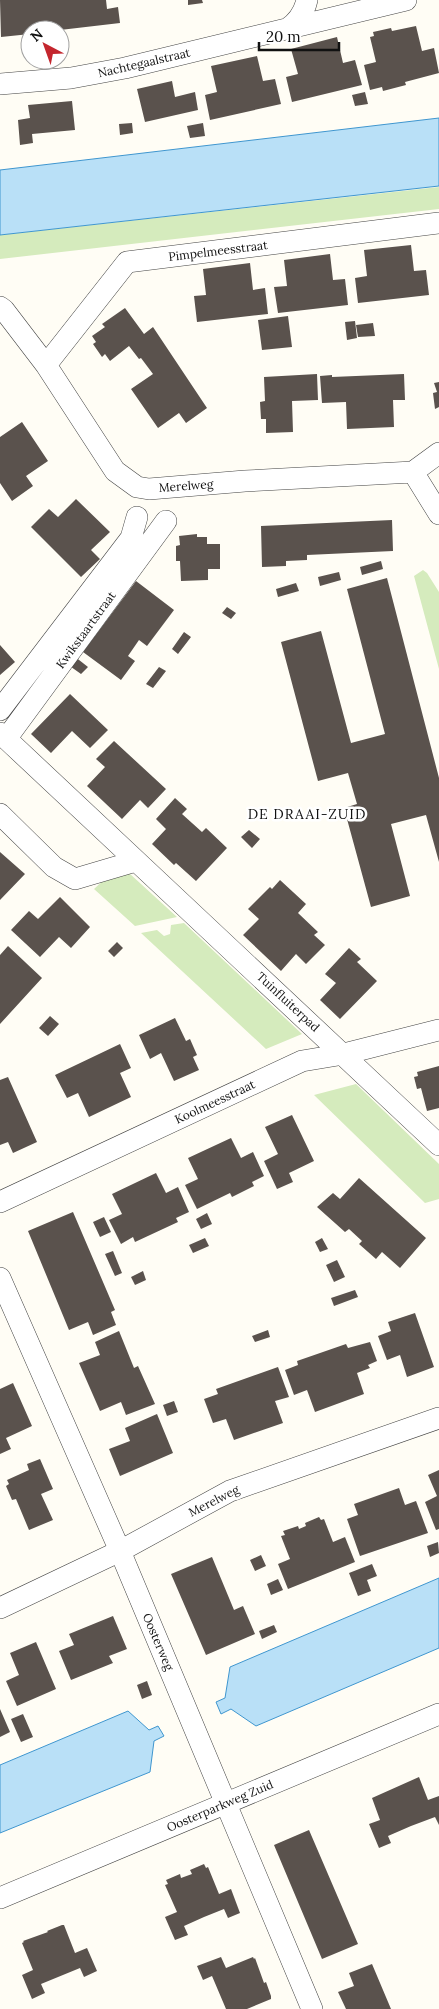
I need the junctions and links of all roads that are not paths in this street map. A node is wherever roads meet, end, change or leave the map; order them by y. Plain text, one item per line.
1 (307, 0) edge
2 (406, 0) edge
3 (287, 29) junction
4 (0, 84) edge
5 (439, 223) edge
6 (0, 307) edge
7 (46, 365) junction
8 (439, 453) edge
9 (413, 472) junction
10 (439, 514) edge
11 (138, 517) dead end
12 (166, 521) dead end
13 (106, 587) junction
14 (80, 622) junction
15 (0, 710) edge
16 (3, 736) edge
17 (0, 814) edge
18 (136, 861) junction
19 (439, 1030) edge
20 (344, 1054) junction
21 (439, 1145) edge
22 (0, 1202) edge
23 (0, 1278) edge
24 (8, 1319) edge
25 (439, 1418) edge
26 (120, 1551) junction
27 (0, 1608) edge
28 (439, 1714) edge
29 (226, 1804) junction
30 (0, 1898) edge
31 (312, 2009) edge

1 - 3 street
2 - 3 street, Nachtegaalstraat
3 - 4 street, Nachtegaalstraat
5 - 7 street, Pimpelmeesstraat
6 - 7 street, Merelweg
7 - 9 street, Merelweg
8 - 9 street
9 - 10 street
11 - 13 street, Kwikstaartstraat
12 - 13 street, Kwikstaartstraat
13 - 14 street, Kwikstaartstraat
14 - 15 street, Kwikstaartstraat
14 - 16 street, Kwikstaartstraat
16 - 18 street, Tuinfluiterpad
17 - 18 street
18 - 20 street, Tuinfluiterpad
19 - 20 street, Koolmeesstraat
20 - 21 street, Tuinfluiterpad
20 - 22 street, Koolmeesstraat
23 - 24 street, Oosterweg
24 - 26 street, Oosterweg
25 - 26 street, Merelweg
26 - 27 street, Merelweg
26 - 29 street, Oosterweg
28 - 29 street, Oosterparkweg Zuid
29 - 30 street, Oosterparkweg Zuid
29 - 31 street, Oosterweg

